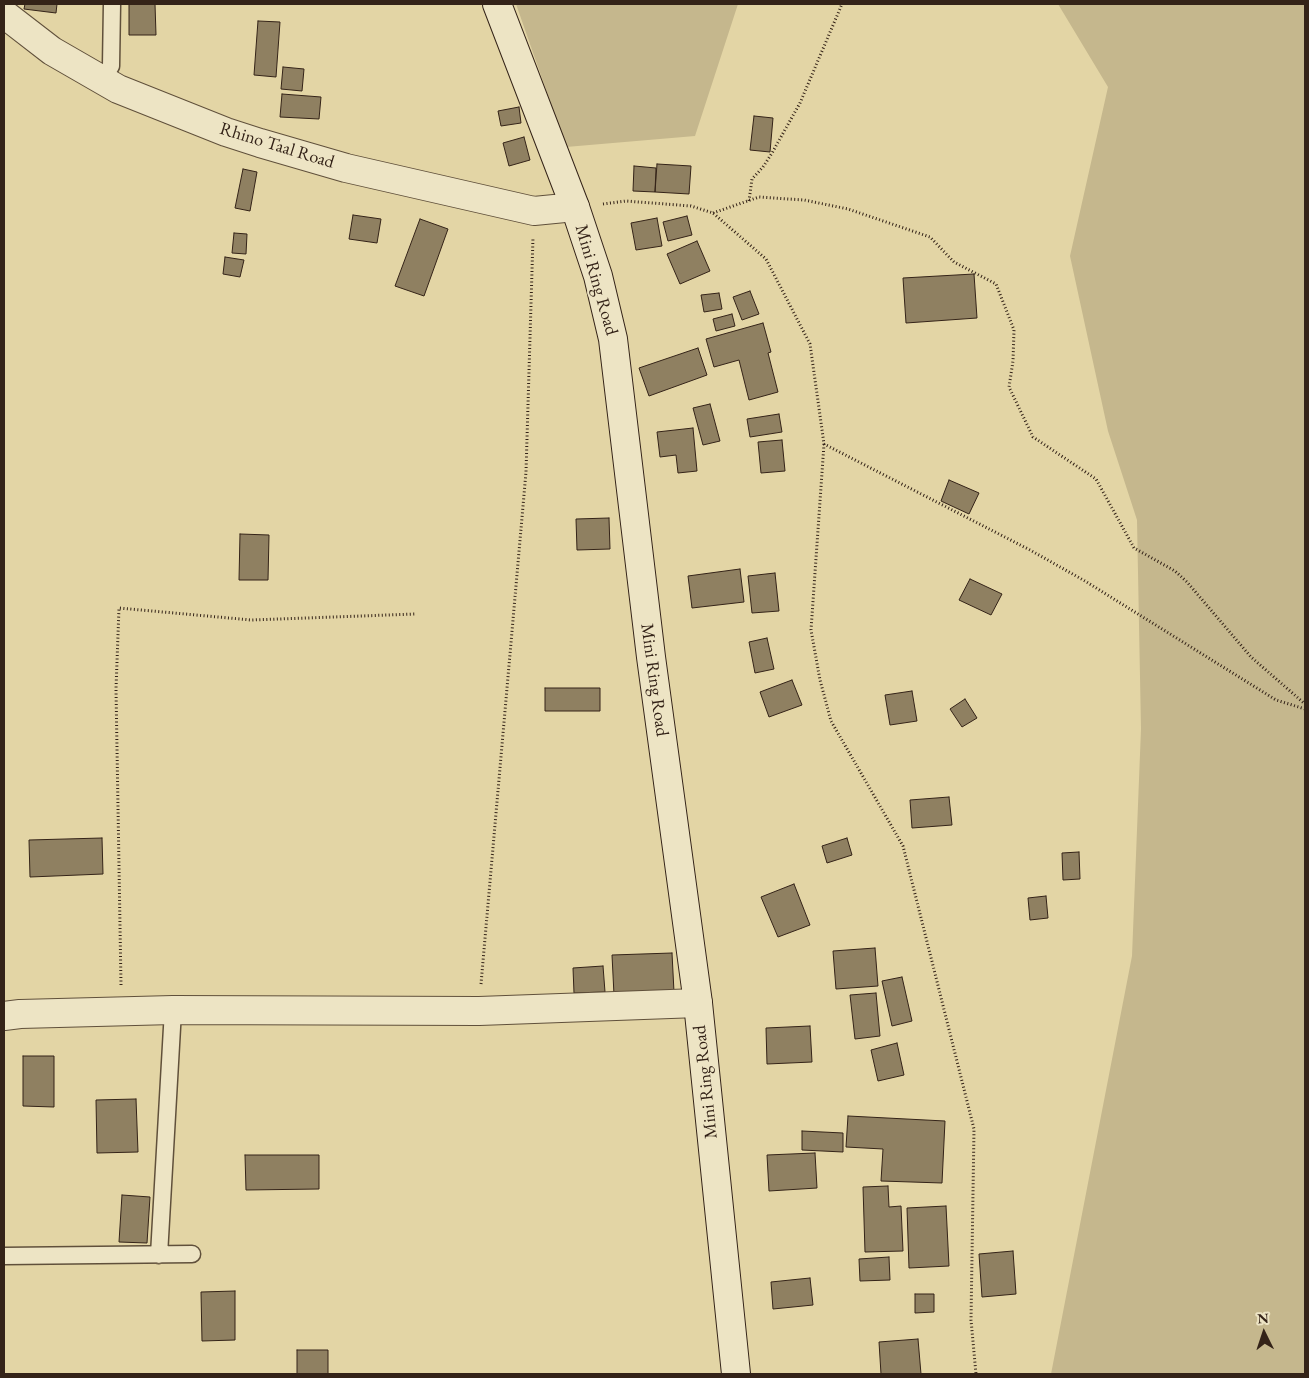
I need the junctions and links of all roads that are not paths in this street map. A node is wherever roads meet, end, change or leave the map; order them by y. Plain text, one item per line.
1 (112, 4) edge
2 (497, 4) edge
3 (4, 14) edge
4 (15, 32) edge
5 (102, 80) junction
6 (575, 207) junction
7 (698, 1003) junction
8 (173, 1010) junction
9 (4, 1016) edge
10 (192, 1254) dead end
11 (158, 1255) junction
12 (4, 1256) edge
13 (736, 1374) edge

1 - 5 lane
2 - 6 main road, Mini Ring Road
3 - 4 main road, Rhino Taal Road
4 - 5 main road, Rhino Taal Road
5 - 6 main road, Rhino Taal Road
6 - 7 main road, Mini Ring Road
7 - 8 main road
7 - 13 main road, Mini Ring Road
8 - 9 main road
8 - 11 lane
10 - 11 lane
11 - 12 lane

